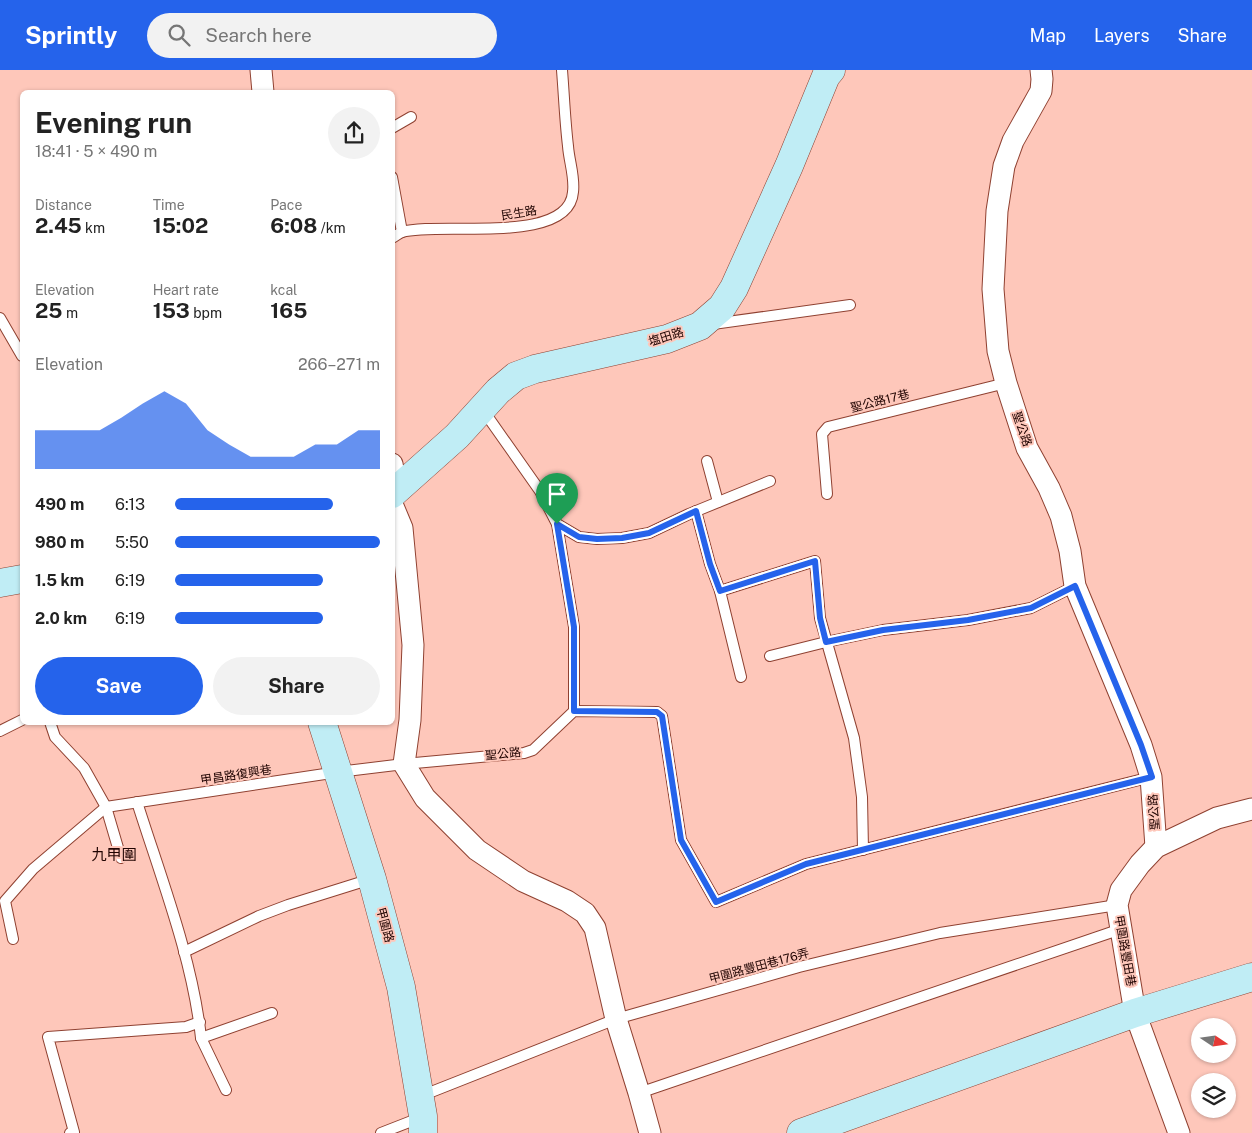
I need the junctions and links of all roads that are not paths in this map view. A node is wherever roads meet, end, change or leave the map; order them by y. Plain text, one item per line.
1 (261, 70) edge
2 (562, 70) edge
3 (831, 70) edge
4 (1040, 70) edge
5 (263, 90) edge
6 (411, 117) dead end
7 (395, 126) edge
8 (395, 212) edge
9 (397, 235) edge
10 (850, 305) dead end
11 (0, 318) edge
12 (700, 326) junction
13 (20, 353) edge
14 (1006, 383) junction
15 (482, 410) junction
16 (707, 461) dead end
17 (770, 481) dead end
18 (395, 487) edge
19 (395, 493) edge
20 (827, 494) dead end
21 (718, 502) junction
22 (696, 511) junction
23 (557, 524) junction
24 (20, 579) edge
25 (0, 583) edge
26 (1075, 586) junction
27 (720, 591) junction
28 (826, 642) junction
29 (770, 656) dead end
30 (741, 677) dead end
31 (574, 711) junction
32 (20, 721) edge
33 (51, 725) edge
34 (323, 725) edge
35 (0, 731) edge
36 (404, 764) junction
37 (338, 772) junction
38 (1152, 777) junction
39 (137, 802) junction
40 (106, 807) junction
41 (1252, 809) edge
42 (1156, 847) junction
43 (863, 850) junction
44 (121, 858) dead end
45 (372, 879) junction
46 (1117, 905) junction
47 (1121, 929) junction
48 (13, 939) dead end
49 (184, 952) junction
50 (1252, 978) edge
51 (272, 1013) dead end
52 (1135, 1013) junction
53 (616, 1019) junction
54 (200, 1022) junction
55 (201, 1038) junction
56 (226, 1090) dead end
57 (639, 1092) junction
58 (422, 1115) edge
59 (70, 1133) edge
60 (381, 1133) edge
61 (650, 1133) edge
62 (801, 1133) edge
63 (1179, 1133) edge

1 - 5 street
2 - 9 lane, 民生路
3 - 12 street, 塩田路
4 - 14 street, 聖公路
6 - 7 lane
8 - 9 lane
10 - 12 lane
11 - 13 lane
12 - 15 street, 塩田路
14 - 20 lane, 聖公路17巷
14 - 26 street, 聖公路
15 - 18 street, 塩田路
15 - 23 lane
16 - 21 lane
17 - 21 lane
19 - 36 street
21 - 22 lane
22 - 23 lane
22 - 27 lane
23 - 31 lane
24 - 25 street
26 - 28 lane
26 - 38 street, 聖公路
27 - 28 lane
27 - 30 lane
28 - 29 lane
28 - 43 lane
31 - 36 lane, 聖公路
31 - 43 lane, 聖公路
32 - 35 lane
33 - 40 lane
34 - 37 street, 甲圍路
36 - 37 lane, 聖公路
36 - 53 street
37 - 39 lane, 甲昌路復興巷
37 - 45 street, 甲圍路
38 - 42 street, 聖公路
38 - 43 lane, 聖公路
39 - 40 lane, 甲昌路復興巷
39 - 49 lane
40 - 44 lane
40 - 48 lane
41 - 42 street, 甲圍路豐田巷
42 - 46 street, 甲圍路豐田巷
45 - 49 lane
45 - 58 street, 甲圍路
46 - 47 street, 甲圍路豐田巷
46 - 53 lane, 甲圍路豐田巷176弄
47 - 52 street, 甲圍路豐田巷
47 - 57 lane
49 - 54 lane
50 - 52 street
51 - 55 lane
52 - 62 street
52 - 63 street, 甲圍路豐田巷
53 - 57 street
53 - 58 lane, 甲圍路豐田巷176弄
54 - 55 lane
54 - 59 lane
55 - 56 lane
57 - 61 street
58 - 60 lane, 甲圍路豐田巷176弄

